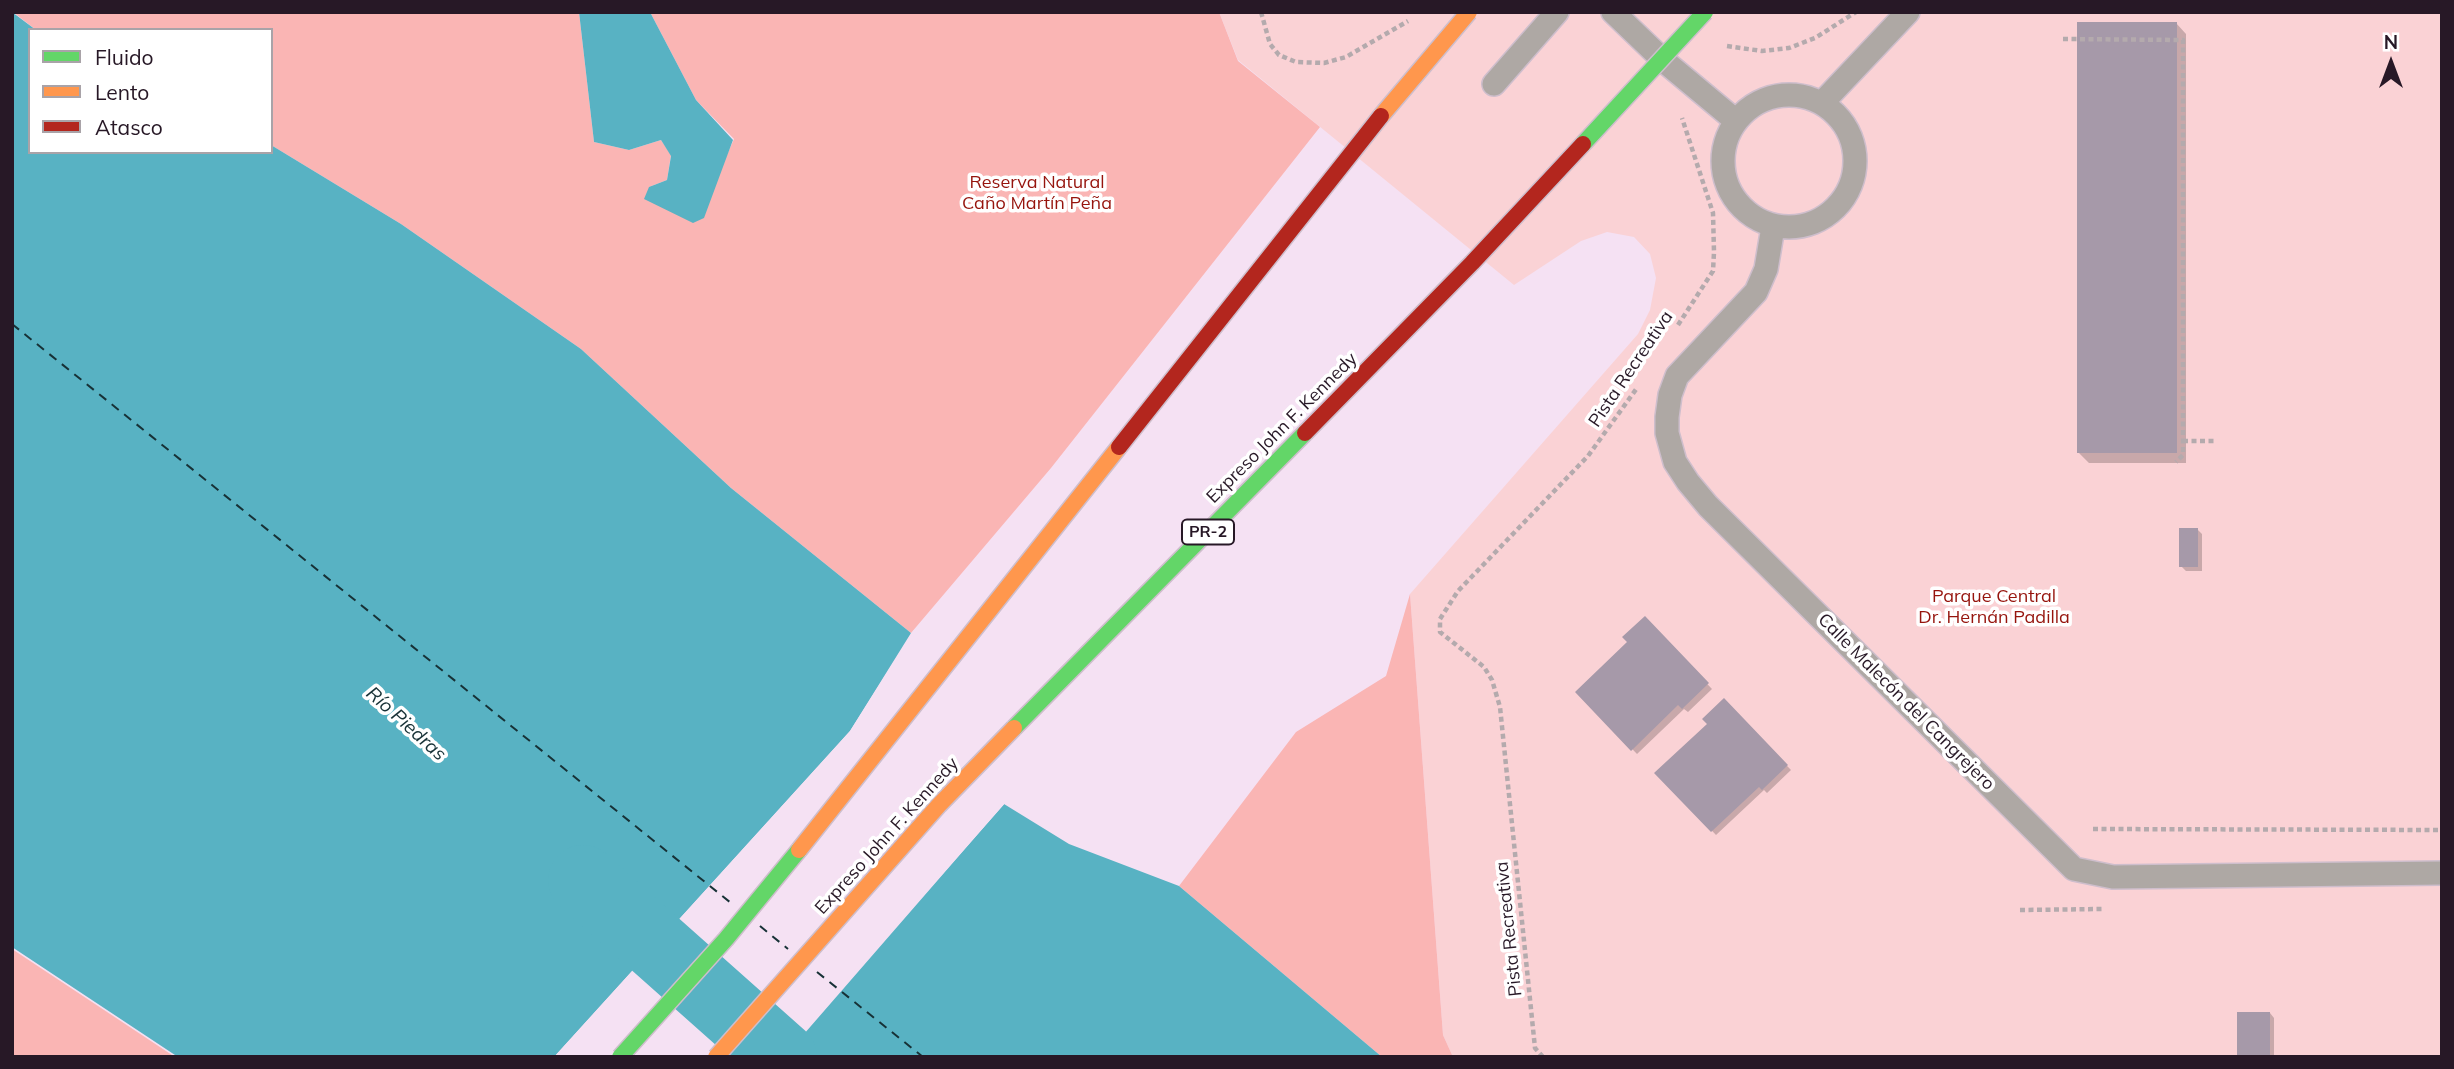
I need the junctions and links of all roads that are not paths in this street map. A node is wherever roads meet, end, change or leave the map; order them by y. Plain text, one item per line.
1 (1469, 12) edge
2 (1557, 12) edge
3 (1613, 12) edge
4 (1706, 12) edge
5 (1908, 12) edge
6 (1494, 84) dead end
7 (1822, 103) junction
8 (1736, 121) junction
9 (1773, 227) junction
10 (2442, 873) edge
11 (620, 1057) edge
12 (716, 1057) edge

1 - 11 highway, bridge
2 - 6 lane
3 - 8 lane
4 - 12 highway, Expreso John F. Kennedy / PR-2, bridge
5 - 7 lane
7 - 8 lane
7 - 9 lane
8 - 9 lane
9 - 10 lane, Calle Malecón del Cangrejero

